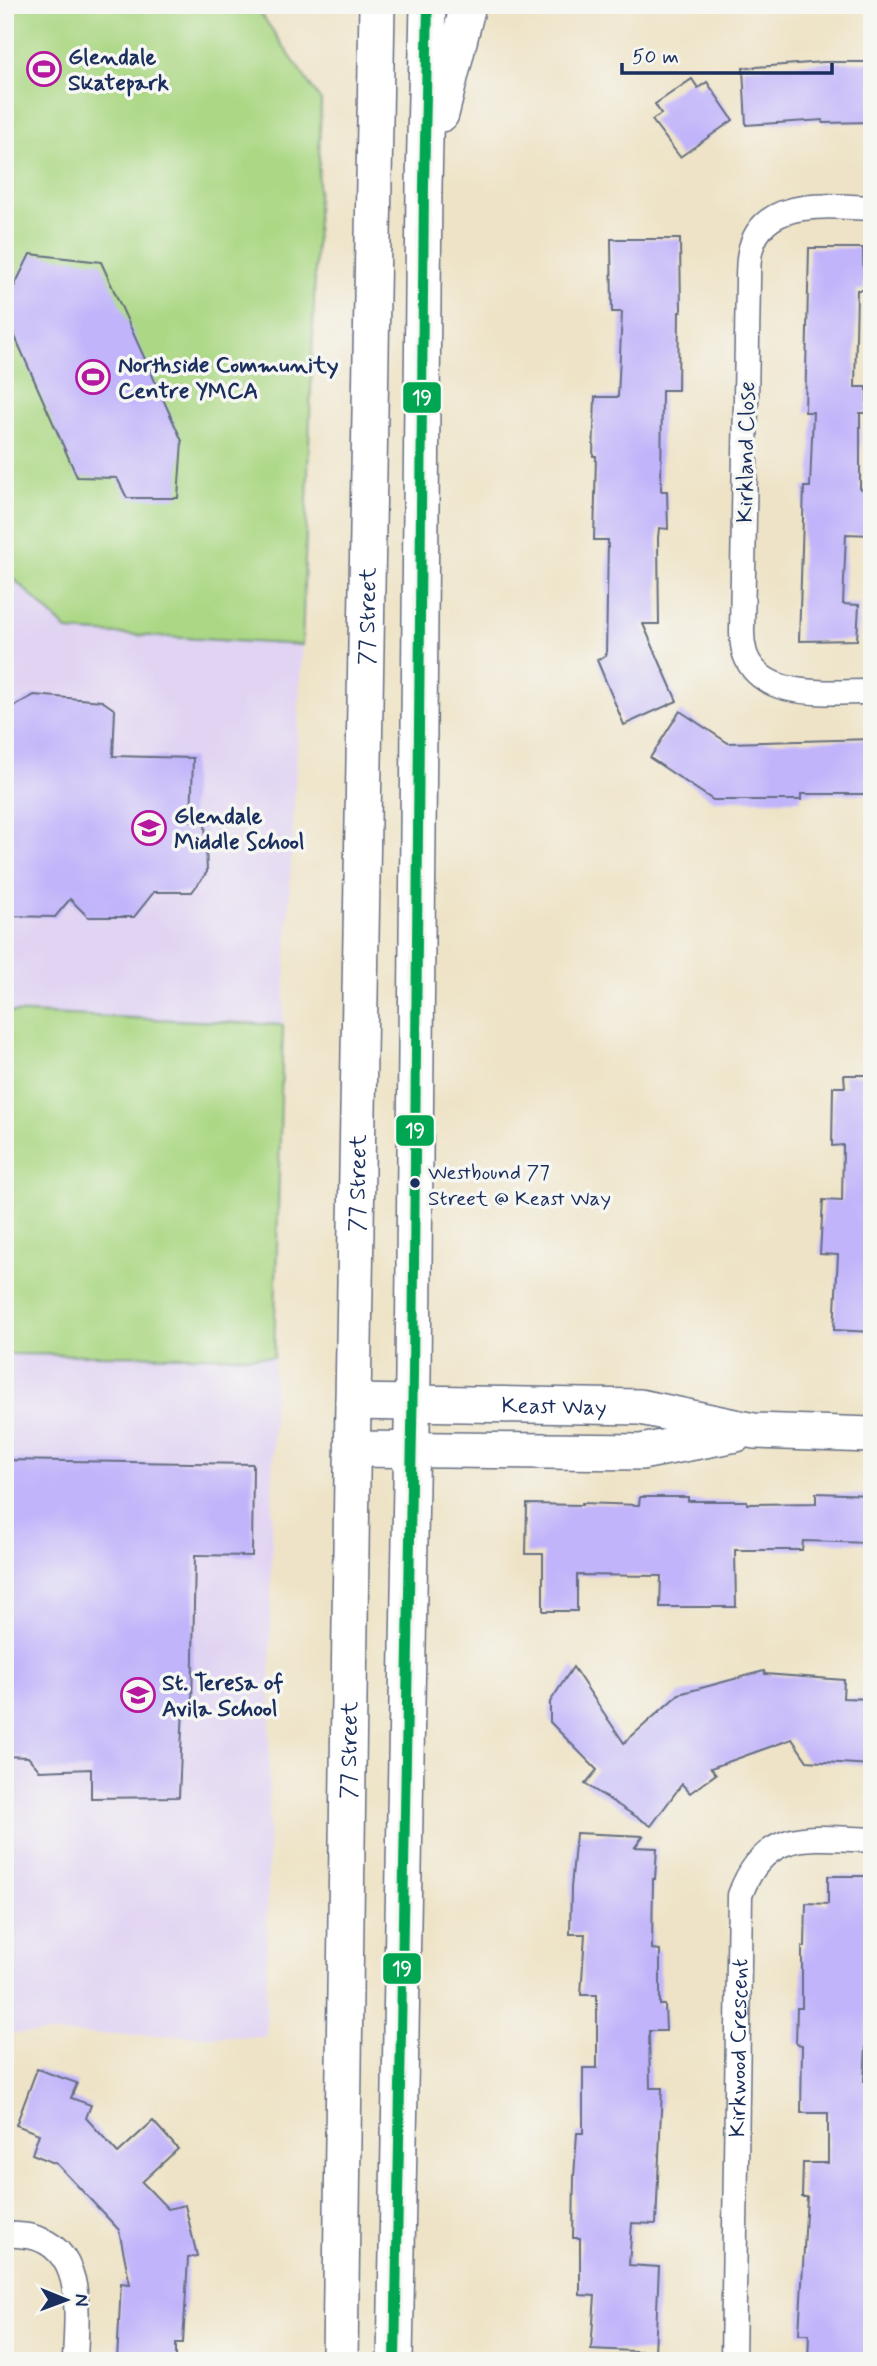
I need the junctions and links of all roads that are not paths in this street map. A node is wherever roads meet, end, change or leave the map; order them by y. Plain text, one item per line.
1 (356, 5) edge
2 (377, 5) edge
3 (428, 5) edge
4 (468, 5) edge
5 (376, 114) junction
6 (424, 186) junction
7 (872, 208) edge
8 (872, 692) edge
9 (353, 1402) junction
10 (413, 1403) junction
11 (754, 1431) junction
12 (872, 1434) edge
13 (353, 1449) junction
14 (412, 1449) junction
15 (872, 1840) edge
16 (5, 2234) edge
17 (75, 2361) edge
18 (340, 2361) edge
19 (395, 2361) edge
20 (733, 2361) edge

1 - 5 main road
2 - 5 main road, 77 Street
3 - 6 main road
4 - 6 main road
5 - 9 main road, 77 Street
6 - 10 main road
7 - 8 street, Kirkland Close
9 - 10 main road, Keast Way
9 - 13 main road, 77 Street
10 - 11 main road, Keast Way
10 - 14 main road
11 - 12 main road, Keast Way
11 - 14 main road, Keast Way
13 - 14 main road, Keast Way
13 - 18 main road, 77 Street
14 - 19 main road
15 - 20 street, Kirkwood Crescent
16 - 17 street

